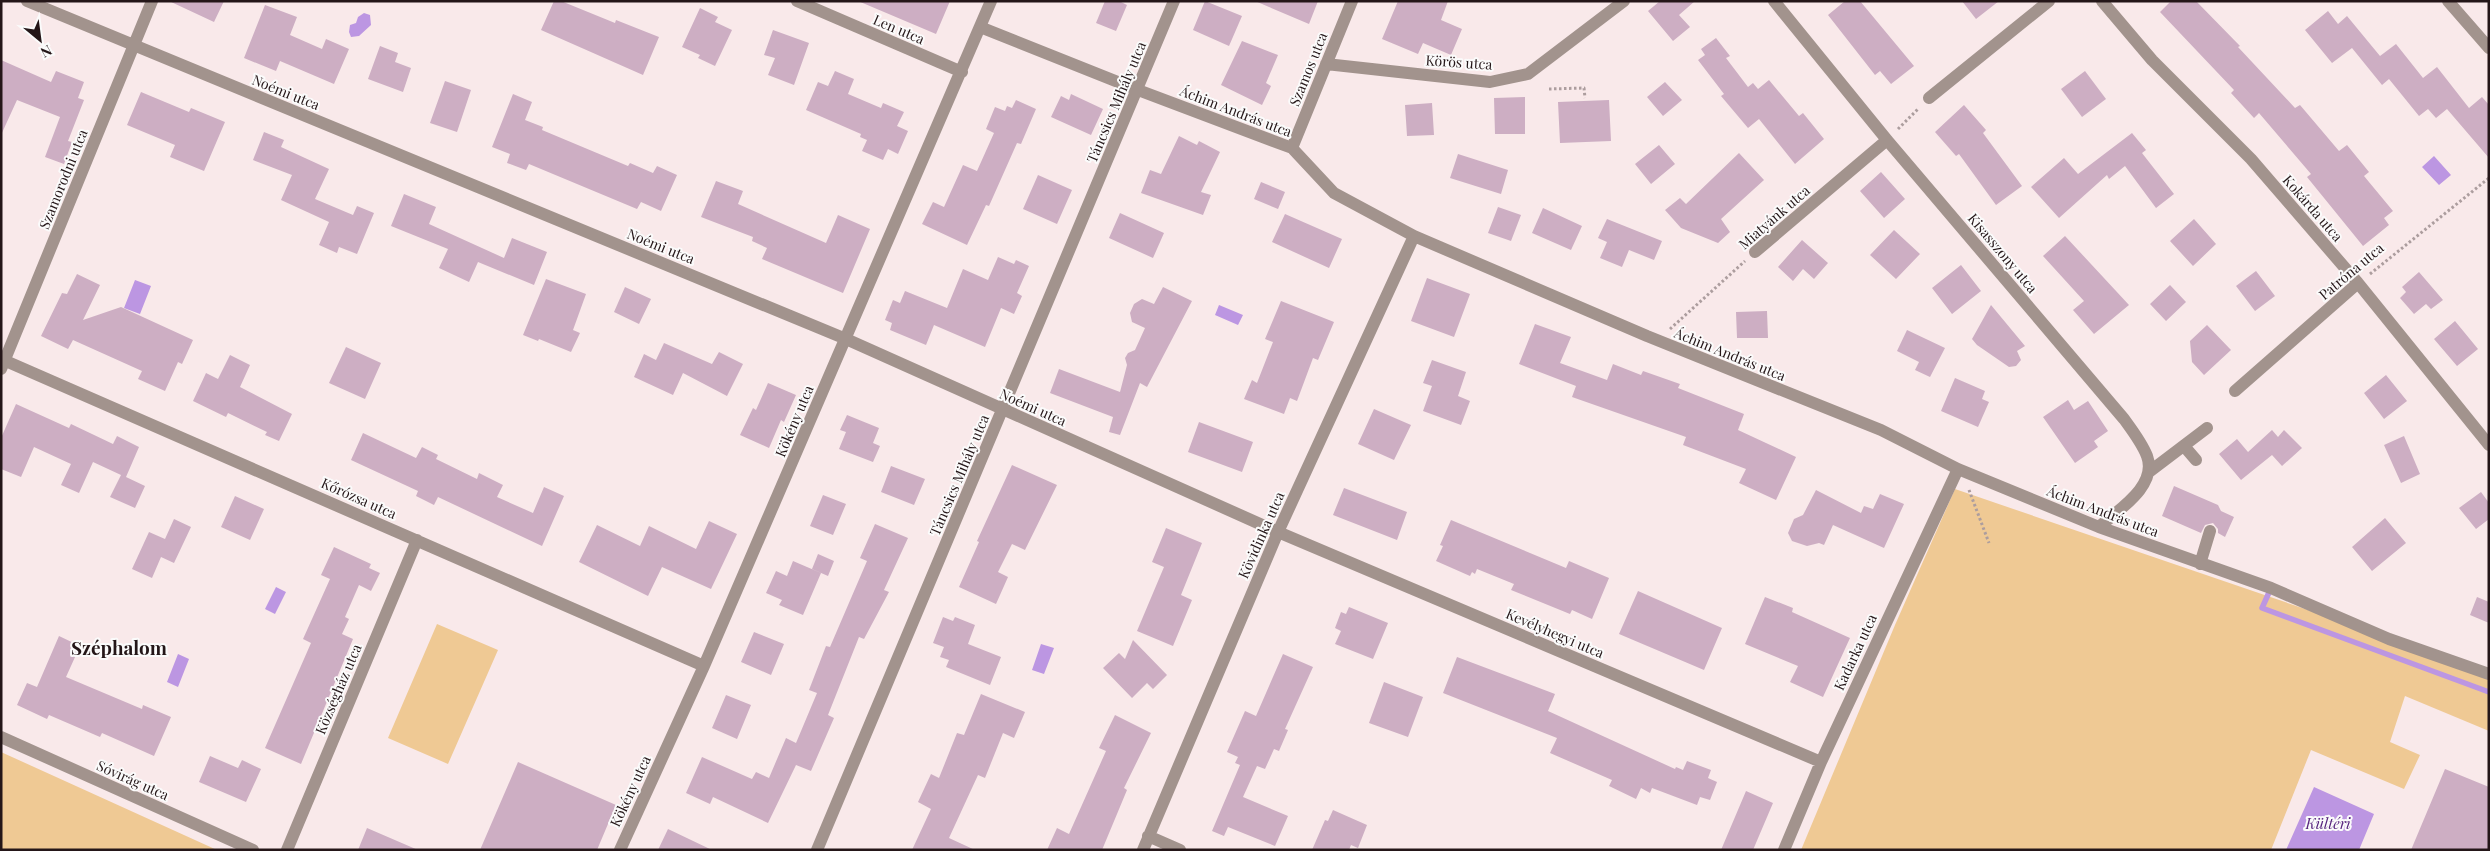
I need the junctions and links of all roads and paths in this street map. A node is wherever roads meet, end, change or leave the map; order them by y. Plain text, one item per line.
1 (27, 1) edge
2 (152, 1) edge
3 (797, 1) edge
4 (991, 1) edge
5 (1174, 1) edge
6 (1352, 1) edge
7 (1624, 1) edge
8 (1774, 1) edge
9 (2049, 1) edge
10 (2102, 1) edge
11 (2448, 1) edge
12 (980, 27) junction
13 (134, 45) junction
14 (2489, 48) edge
15 (1326, 64) junction
16 (962, 72) junction
17 (1549, 88) dead end
18 (1138, 90) junction
19 (1585, 98) dead end
20 (1929, 98) joint
21 (1887, 140) junction
22 (1292, 148) junction
23 (2489, 178) edge
24 (1414, 236) junction
25 (1755, 252) joint
26 (2358, 283) junction
27 (1683, 319) dead end
28 (846, 339) junction
29 (2, 363) edge
30 (2235, 391) dead end
31 (1002, 410) junction
32 (2206, 428) dead end
33 (2489, 445) edge
34 (2184, 446) junction
35 (2196, 460) dead end
36 (1960, 470) junction
37 (2149, 472) junction
38 (2099, 526) junction
39 (2210, 530) dead end
40 (1278, 532) junction
41 (417, 540) junction
42 (1989, 543) dead end
43 (2200, 564) junction
44 (704, 666) junction
45 (2489, 674) edge
46 (1, 737) edge
47 (1821, 762) junction
48 (1148, 836) junction
49 (253, 850) edge
50 (287, 850) edge
51 (620, 850) edge
52 (817, 850) edge
53 (1143, 850) edge
54 (1180, 850) edge
55 (1784, 850) edge

1 - 13 street, Noémi utca
2 - 13 street, Szamorodni utca
3 - 16 street, Len utca
4 - 12 street, Kökény utca
5 - 18 street, Táncsics Mihály utca
6 - 15 street, Szamos utca
7 - 15 street, Körös utca
8 - 21 street, Kisasszony utca
9 - 20 street
10 - 26 street, Kokárda utca
11 - 14 street
12 - 16 street, Kökény utca
12 - 18 street, Áchim András utca
13 - 28 street, Noémi utca
13 - 29 street, Szamorodni utca
15 - 22 street, Szamos utca
16 - 28 street, Kökény utca
17 - 19 path
18 - 22 street, Áchim András utca
18 - 31 street, Táncsics Mihály utca
20 - 21 path
21 - 25 street, Miatyánk utca
21 - 37 street, Kisasszony utca
22 - 24 street, Áchim András utca
23 - 26 path, Patróna utca
24 - 36 street, Áchim András utca
24 - 40 street, Kövidinka utca
25 - 27 path, Miatyánk utca
26 - 30 street, Patróna utca
26 - 33 street, Kokárda utca
28 - 31 street, Noémi utca
28 - 44 street, Kökény utca
29 - 41 street, Kőrózsa utca
31 - 40 street, Noémi utca
31 - 52 street, Táncsics Mihály utca
32 - 34 street
34 - 35 street
34 - 37 street
36 - 38 street, Áchim András utca
36 - 42 path
36 - 47 street, Kadarka utca
37 - 38 street
38 - 43 street, Áchim András utca
39 - 43 street
40 - 47 street, Kevélyhegyi utca
40 - 48 street, Kövidinka utca
41 - 44 street, Kőrózsa utca
41 - 50 street, Községház utca
43 - 45 street, Áchim András utca
44 - 51 street, Kökény utca
46 - 49 street, Sóvirág utca
47 - 55 street, Kadarka utca
48 - 53 street, Kövidinka utca
48 - 54 street

